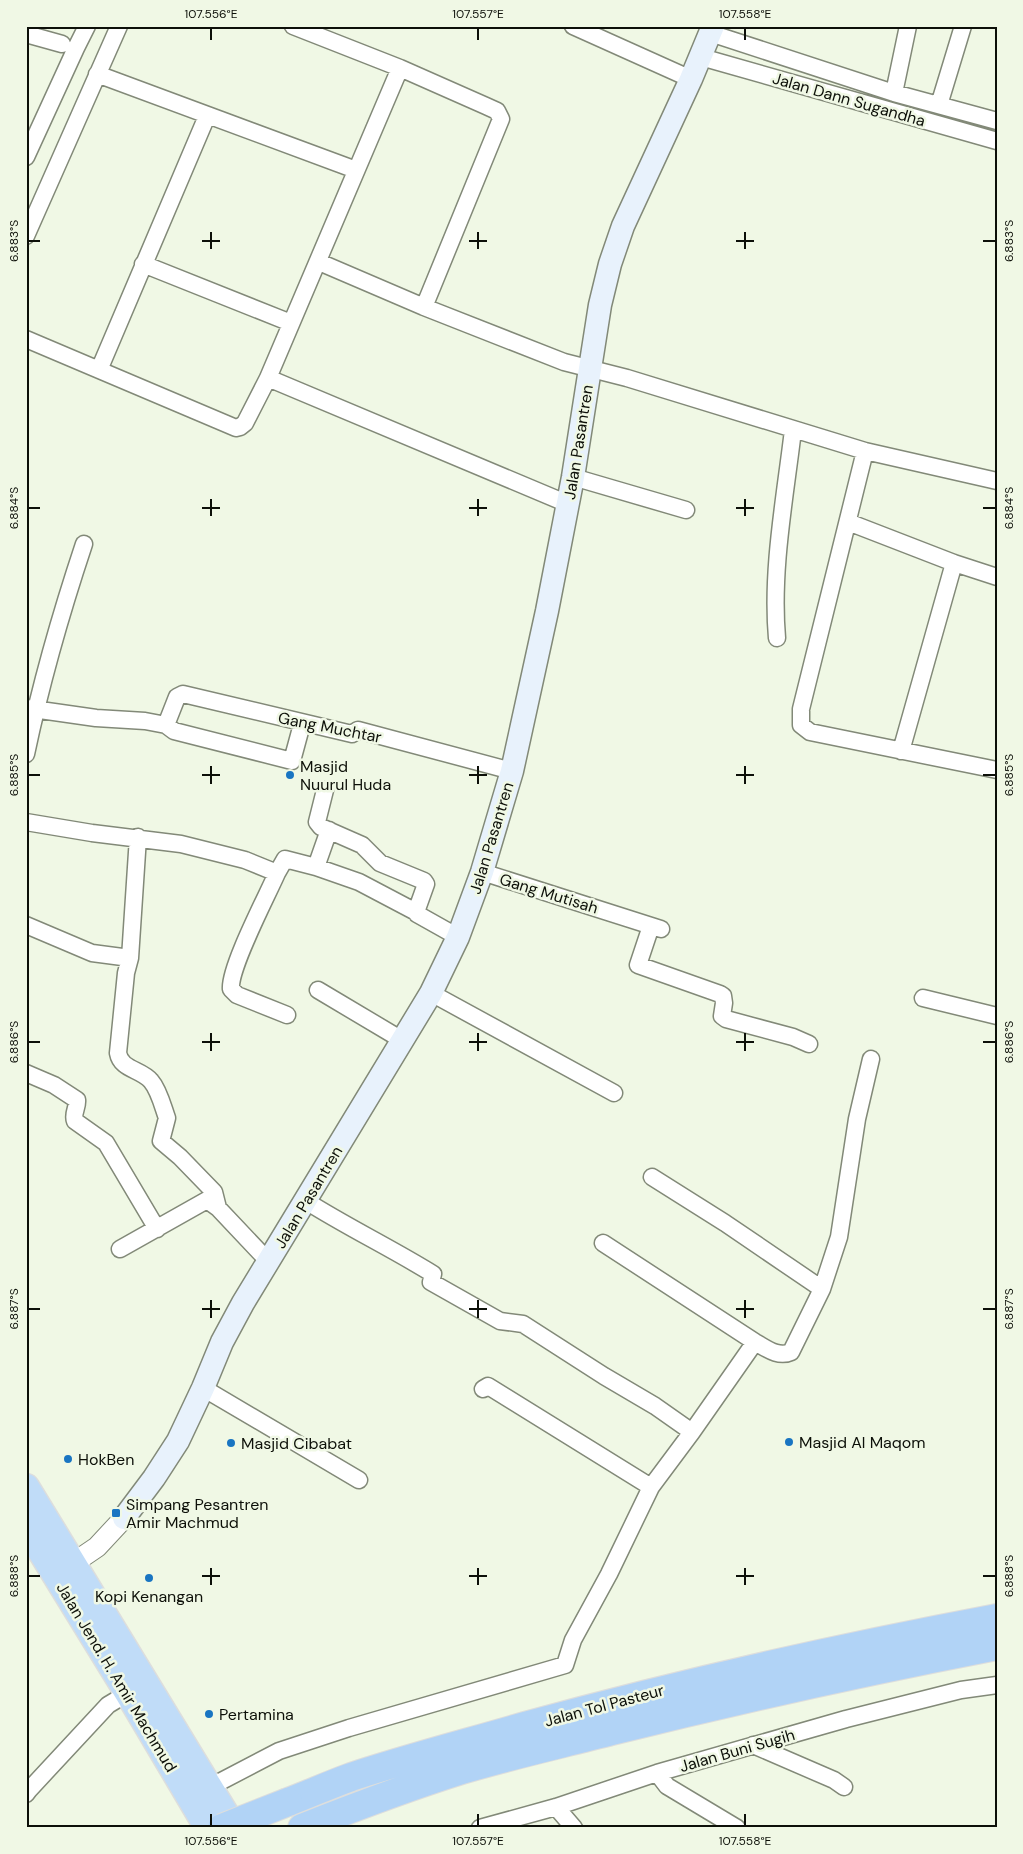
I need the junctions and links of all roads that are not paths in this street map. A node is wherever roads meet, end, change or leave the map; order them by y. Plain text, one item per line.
1 (87, 26) edge
2 (120, 26) edge
3 (293, 26) edge
4 (572, 26) edge
5 (908, 26) edge
6 (963, 26) edge
7 (712, 30) edge
8 (26, 34) edge
9 (62, 44) dead end
10 (700, 57) junction
11 (400, 68) junction
12 (97, 74) junction
13 (691, 79) junction
14 (894, 93) junction
15 (939, 105) junction
16 (207, 116) junction
17 (997, 121) edge
18 (997, 140) edge
19 (26, 157) edge
20 (356, 170) junction
21 (31, 211) edge
22 (26, 236) edge
23 (318, 262) junction
24 (143, 264) junction
25 (424, 307) junction
26 (291, 323) junction
27 (26, 339) edge
28 (98, 370) junction
29 (590, 370) junction
30 (268, 378) junction
31 (793, 430) junction
32 (865, 451) junction
33 (574, 477) junction
34 (997, 481) edge
35 (568, 504) junction
36 (686, 510) dead end
37 (848, 522) junction
38 (84, 544) dead end
39 (954, 562) junction
40 (997, 577) edge
41 (777, 638) dead end
42 (31, 708) edge
43 (302, 724) junction
44 (166, 725) junction
45 (901, 751) junction
46 (26, 754) edge
47 (997, 770) edge
48 (512, 771) junction
49 (325, 790) dead end
50 (26, 822) edge
51 (329, 830) junction
52 (138, 837) junction
53 (316, 866) junction
54 (482, 872) junction
55 (277, 873) junction
56 (416, 912) junction
57 (26, 925) edge
58 (458, 936) junction
59 (130, 958) junction
60 (318, 990) dead end
61 (431, 993) junction
62 (923, 998) dead end
63 (287, 1014) dead end
64 (997, 1016) edge
65 (402, 1040) junction
66 (809, 1044) dead end
67 (871, 1059) dead end
68 (26, 1074) edge
69 (614, 1092) dead end
70 (652, 1178) dead end
71 (306, 1201) junction
72 (218, 1208) junction
73 (157, 1229) junction
74 (603, 1243) dead end
75 (120, 1249) dead end
76 (269, 1262) junction
77 (822, 1289) junction
78 (755, 1342) junction
79 (203, 1388) junction
80 (483, 1388) dead end
81 (692, 1432) junction
82 (358, 1480) dead end
83 (26, 1487) edge
84 (651, 1487) junction
85 (124, 1518) joint
86 (26, 1527) edge
87 (72, 1564) junction
88 (997, 1618) edge
89 (997, 1646) edge
90 (997, 1686) edge
91 (119, 1698) junction
92 (753, 1745) junction
93 (656, 1774) junction
94 (210, 1787) junction
95 (844, 1787) dead end
96 (26, 1794) edge
97 (556, 1807) junction
98 (303, 1827) edge
99 (208, 1828) edge
100 (222, 1828) edge
101 (234, 1828) edge
102 (480, 1828) edge
103 (574, 1828) edge
104 (736, 1828) edge

1 - 19 street
2 - 12 street
3 - 11 street
4 - 13 street
5 - 14 street
6 - 15 street
7 - 10 main road, Jalan Pasantren
7 - 14 street
8 - 9 street
10 - 13 main road, Jalan Pasantren
10 - 18 street, Jalan Dann Sugandha
11 - 20 street
11 - 25 street
12 - 16 street
12 - 21 street
13 - 29 main road, Jalan Pasantren
14 - 15 street
15 - 17 street
16 - 20 street
16 - 24 street
20 - 23 street
21 - 22 street
23 - 25 street
23 - 26 street
24 - 26 street
24 - 28 street
25 - 29 street
26 - 30 street
27 - 28 street
28 - 30 street
29 - 31 street
29 - 33 main road, Jalan Pasantren
30 - 35 street
31 - 32 street
31 - 41 street
32 - 34 street
32 - 37 street
33 - 35 main road, Jalan Pasantren
33 - 36 street
35 - 48 main road, Jalan Pasantren
37 - 39 street
37 - 45 street
38 - 42 street
39 - 40 street
39 - 45 street
42 - 44 street
42 - 46 street
43 - 44 street, Gang Muchtar
43 - 44 street
43 - 48 street, Gang Muchtar
45 - 47 street
48 - 54 main road, Jalan Pasantren
49 - 51 street
50 - 52 street
51 - 53 street
51 - 56 street
52 - 55 street
52 - 59 street
53 - 55 street
53 - 56 street
54 - 58 main road, Jalan Pasantren
54 - 66 street, Gang Mutisah
55 - 63 street
56 - 58 street
57 - 59 street
58 - 61 main road, Jalan Pasantren
59 - 72 street
60 - 65 street
61 - 65 main road, Jalan Pasantren
61 - 69 street
62 - 64 street
65 - 71 main road, Jalan Pasantren
67 - 77 street
68 - 73 street
70 - 77 street
71 - 76 main road, Jalan Pasantren
71 - 81 street
72 - 73 street
72 - 76 street
73 - 75 street
74 - 78 street
76 - 79 main road, Jalan Pasantren
77 - 78 street
78 - 81 street
79 - 82 street
79 - 85 main road, Jalan Pasantren
80 - 84 street
81 - 84 street
83 - 87 highway, Jalan Jend. H. Amir Machmud
84 - 94 street
85 - 87 street, Jalan Pasantren
86 - 91 highway, Jalan Jend. H. Amir Machmud
87 - 94 highway, Jalan Jend. H. Amir Machmud
88 - 100 highway, Jalan Tol Pasteur, bridge
89 - 98 highway, Jalan Tol Pasteur
90 - 92 street, Jalan Buni Sugih
91 - 96 street
91 - 99 highway, Jalan Jend. H. Amir Machmud
92 - 93 street, Jalan Buni Sugih
92 - 95 street
93 - 97 street, Jalan Buni Sugih
93 - 104 street
94 - 101 highway, Jalan Jend. H. Amir Machmud
97 - 102 street, Jalan Buni Sugih
97 - 103 street

